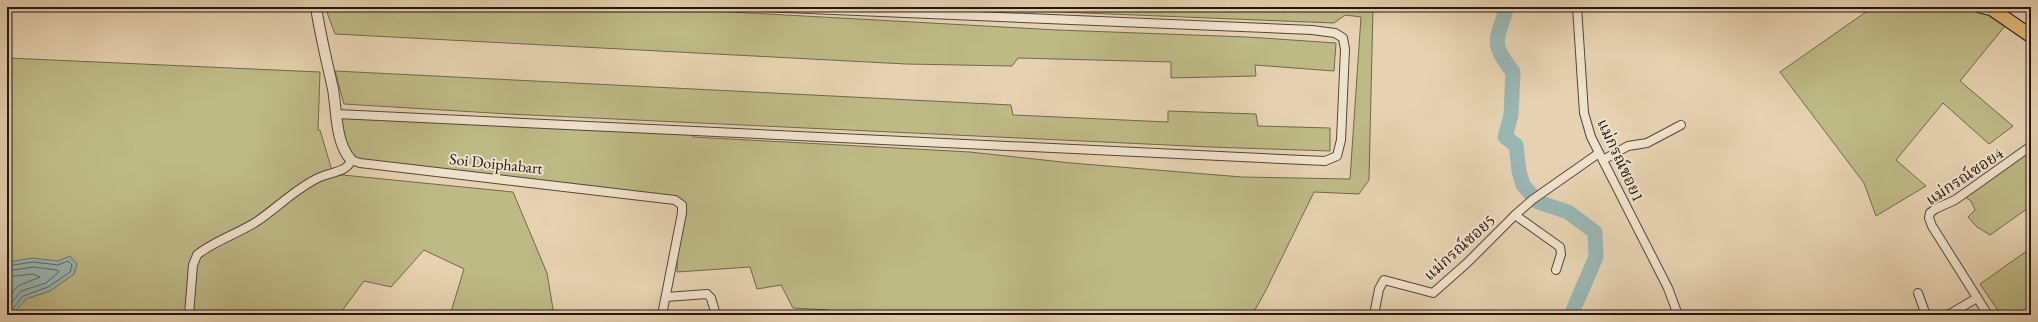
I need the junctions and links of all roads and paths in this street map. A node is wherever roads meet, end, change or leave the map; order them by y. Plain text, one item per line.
1 (316, 7) edge
2 (762, 7) edge
3 (1577, 7) edge
4 (1987, 8) edge
5 (2031, 36) edge
6 (337, 114) junction
7 (1681, 125) dead end
8 (2031, 146) edge
9 (1601, 157) junction
10 (351, 160) junction
11 (1515, 215) junction
12 (1556, 270) dead end
13 (1918, 293) dead end
14 (666, 297) junction
15 (1977, 298) junction
16 (189, 315) edge
17 (662, 315) edge
18 (716, 315) edge
19 (1374, 315) edge
20 (1678, 315) edge
21 (1926, 315) edge
22 (1948, 315) edge
23 (1988, 315) edge

1 - 6 street
2 - 6 street
3 - 9 street, แม่กรณ์ซอย1
4 - 5 main road
6 - 10 street
7 - 9 street
8 - 15 street, แม่กรณ์ซอย4
9 - 11 street
9 - 20 street, แม่กรณ์ซอย1
10 - 14 street, Soi Doiphabart
10 - 16 street
11 - 12 street
11 - 19 street, แม่กรณ์ซอย5
13 - 21 street
14 - 17 street, Soi Doiphabart
14 - 18 street
15 - 22 street
15 - 23 street, แม่กรณ์ซอย4

